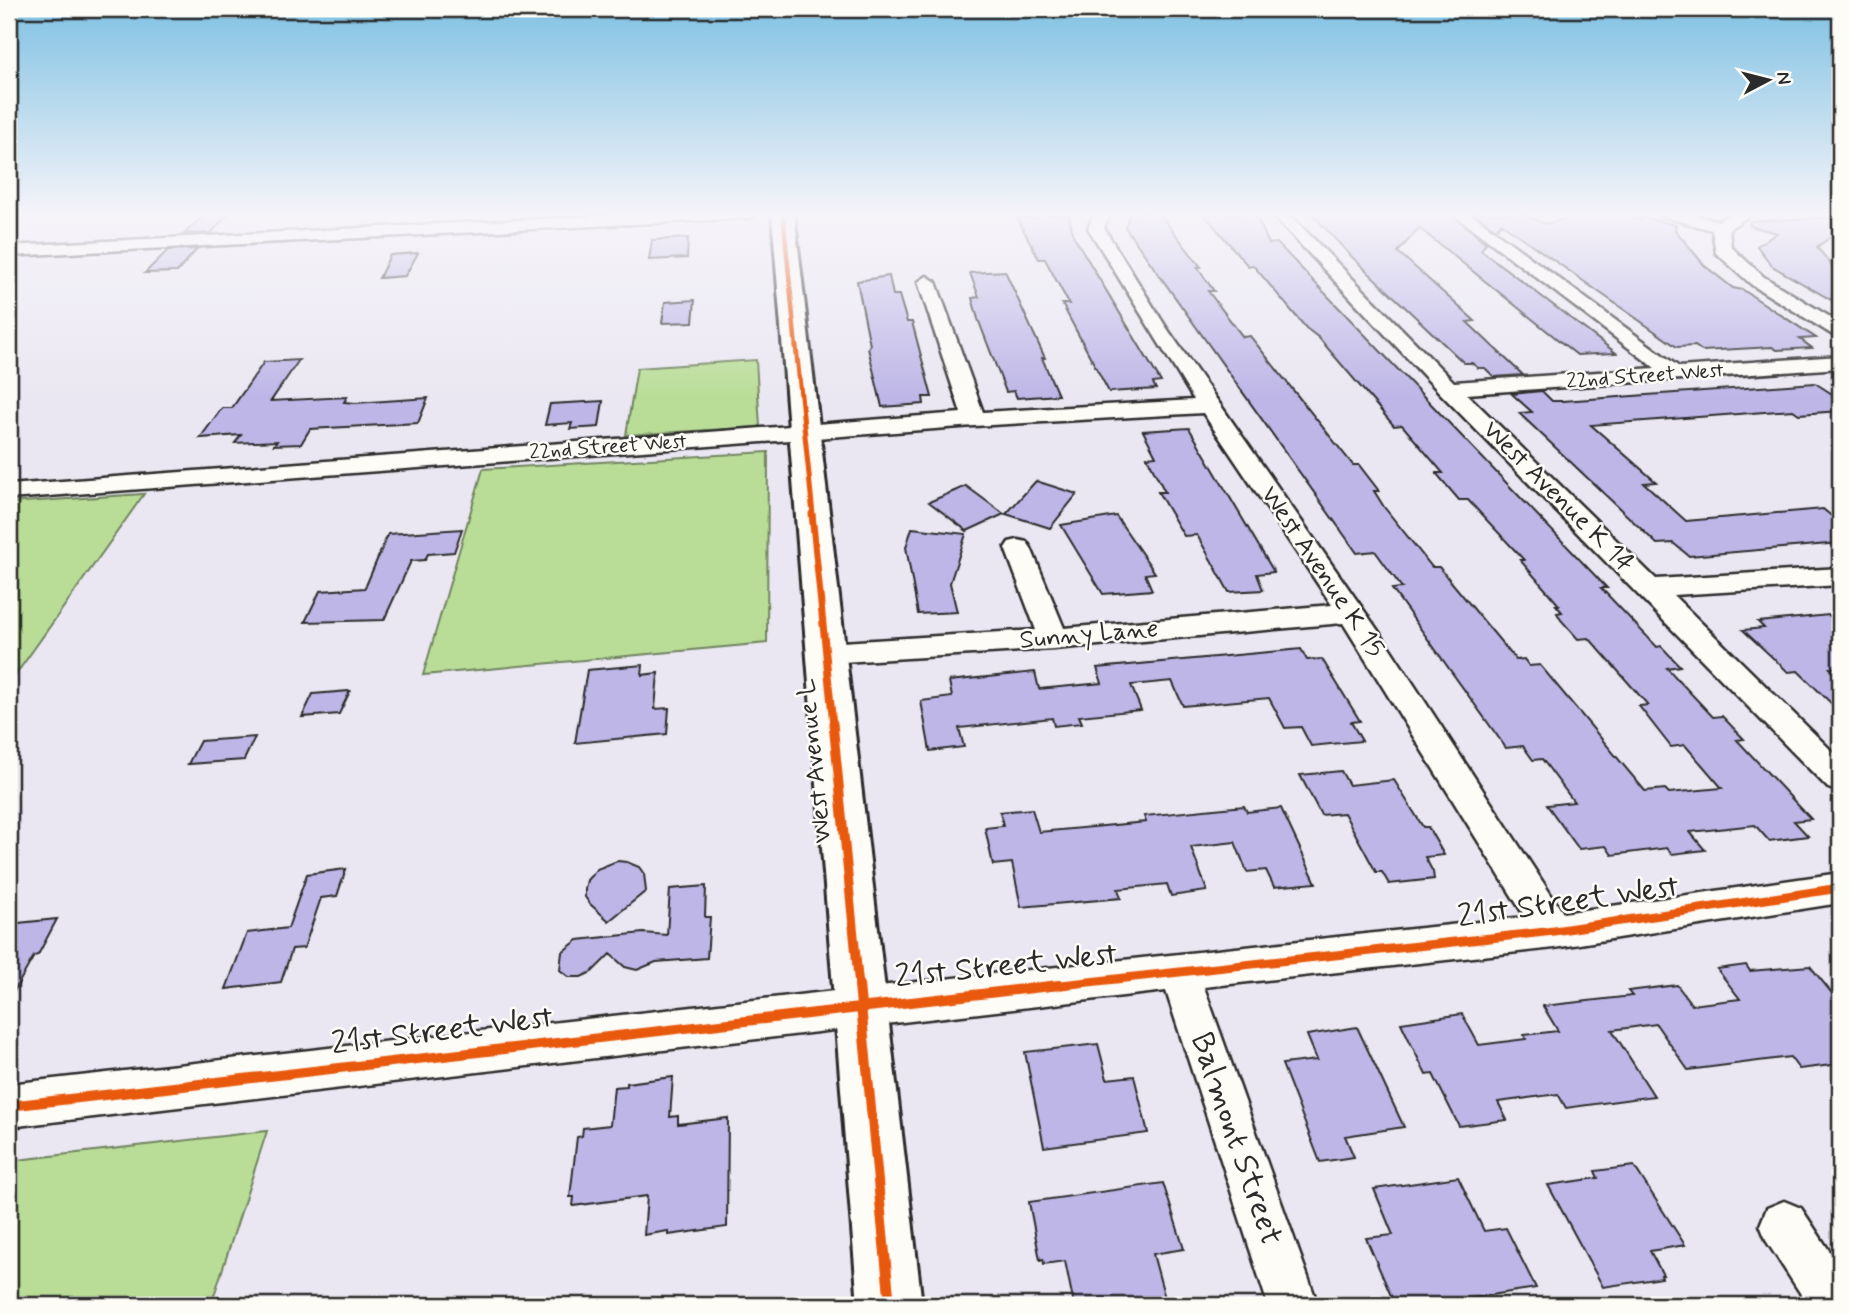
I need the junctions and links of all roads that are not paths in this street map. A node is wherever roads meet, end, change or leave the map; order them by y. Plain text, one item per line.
1 (790, 274) edge
2 (1125, 274) edge
3 (1339, 274) edge
4 (1542, 274) edge
5 (1750, 274) edge
6 (927, 282) dead end
7 (1840, 331) edge
8 (1840, 362) edge
9 (1677, 375) junction
10 (1450, 389) junction
11 (1208, 406) junction
12 (974, 419) junction
13 (807, 432) junction
14 (9, 492) edge
15 (1018, 548) dead end
16 (1840, 576) edge
17 (1649, 588) junction
18 (1352, 613) junction
19 (1054, 639) junction
20 (825, 653) junction
21 (1840, 779) edge
22 (1840, 888) edge
23 (1554, 931) junction
24 (1179, 972) junction
25 (861, 1007) junction
26 (9, 1106) edge
27 (1784, 1225) dead end
28 (890, 1305) edge
29 (1293, 1305) edge
30 (1837, 1305) edge

1 - 13 main road, West Avenue L
2 - 11 street, West Avenue K 15
3 - 10 street, West Avenue K 14
4 - 9 street
5 - 7 street
6 - 12 street
8 - 9 street, 22nd Street West
9 - 10 street, 22nd Street West
10 - 17 street, West Avenue K 14
11 - 12 street, 22nd Street West
11 - 18 street, West Avenue K 15
12 - 13 street, 22nd Street West
13 - 14 street, 22nd Street West
13 - 20 main road, West Avenue L
15 - 19 street
16 - 17 street
17 - 21 street, West Avenue K 14
18 - 19 street, Sunny Lane
18 - 23 street, West Avenue K 15
19 - 20 street, Sunny Lane
20 - 25 main road, West Avenue L
22 - 23 street, 21st Street West
23 - 24 street, 21st Street West
24 - 25 street, 21st Street West
24 - 29 street, Balmont Street
25 - 26 street, 21st Street West
25 - 28 main road, West Avenue L
27 - 30 street

